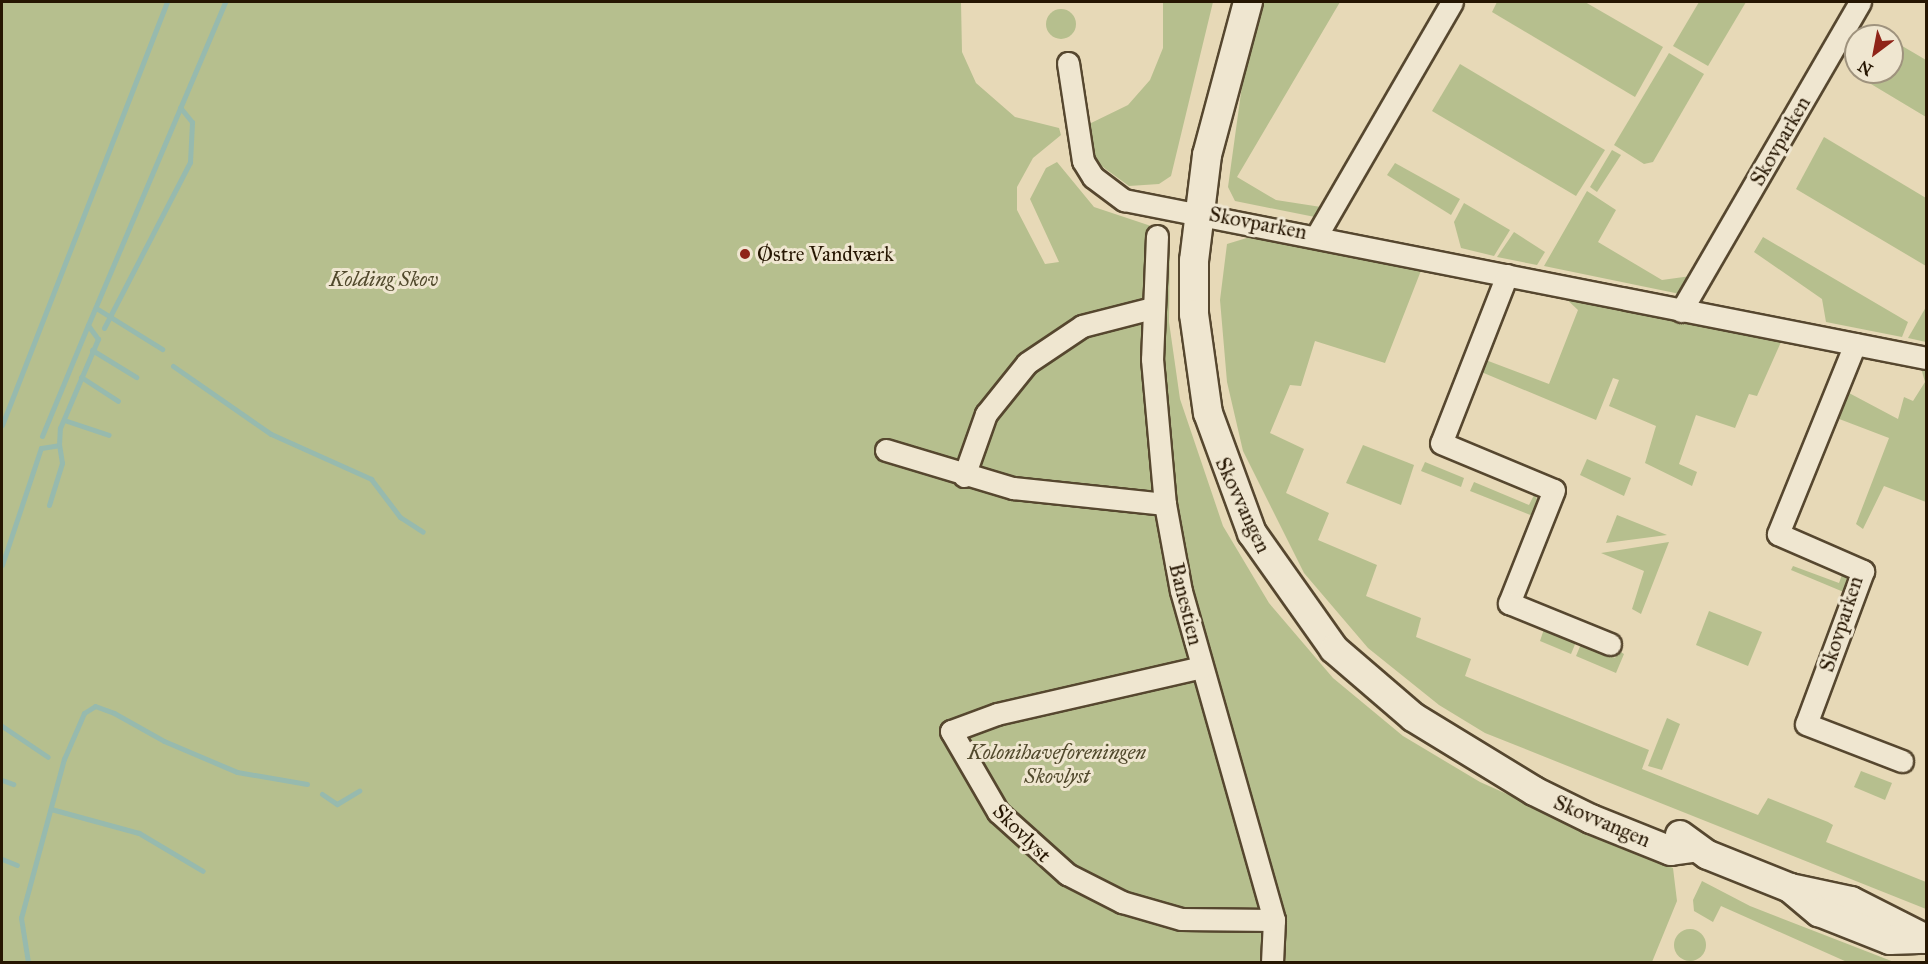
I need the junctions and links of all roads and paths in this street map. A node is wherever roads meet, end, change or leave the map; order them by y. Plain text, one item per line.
1 (1231, 2) edge
2 (1248, 2) edge
3 (1452, 2) edge
4 (1860, 2) edge
5 (1068, 63) dead end
6 (1207, 155) junction
7 (1198, 211) junction
8 (1317, 235) junction
9 (1156, 236) dead end
10 (1507, 275) junction
11 (1152, 308) junction
12 (1681, 311) junction
13 (1855, 344) junction
14 (1926, 358) edge
15 (886, 450) dead end
16 (964, 476) junction
17 (1165, 504) junction
18 (1610, 645) dead end
19 (1202, 667) junction
20 (1902, 761) dead end
21 (1274, 920) junction
22 (1926, 939) edge
23 (1272, 963) edge

1 - 6 street, Skovvangen
2 - 6 street, Skovvangen
3 - 8 street, Skovparken
4 - 12 street, Skovparken
5 - 7 street, Skovparken
6 - 7 street, Skovvangen
7 - 8 street, Skovparken
7 - 22 street, Skovvangen
8 - 10 street, Skovparken
9 - 11 street, Banestien
10 - 12 street, Skovparken
10 - 18 street
11 - 16 street
11 - 17 street, Banestien
12 - 13 street, Skovparken
13 - 14 street, Skovparken
13 - 20 street, Skovparken
15 - 16 street
16 - 17 street
17 - 19 street, Banestien
19 - 21 street, Banestien
19 - 21 street, Skovlyst
21 - 23 street, Banestien

